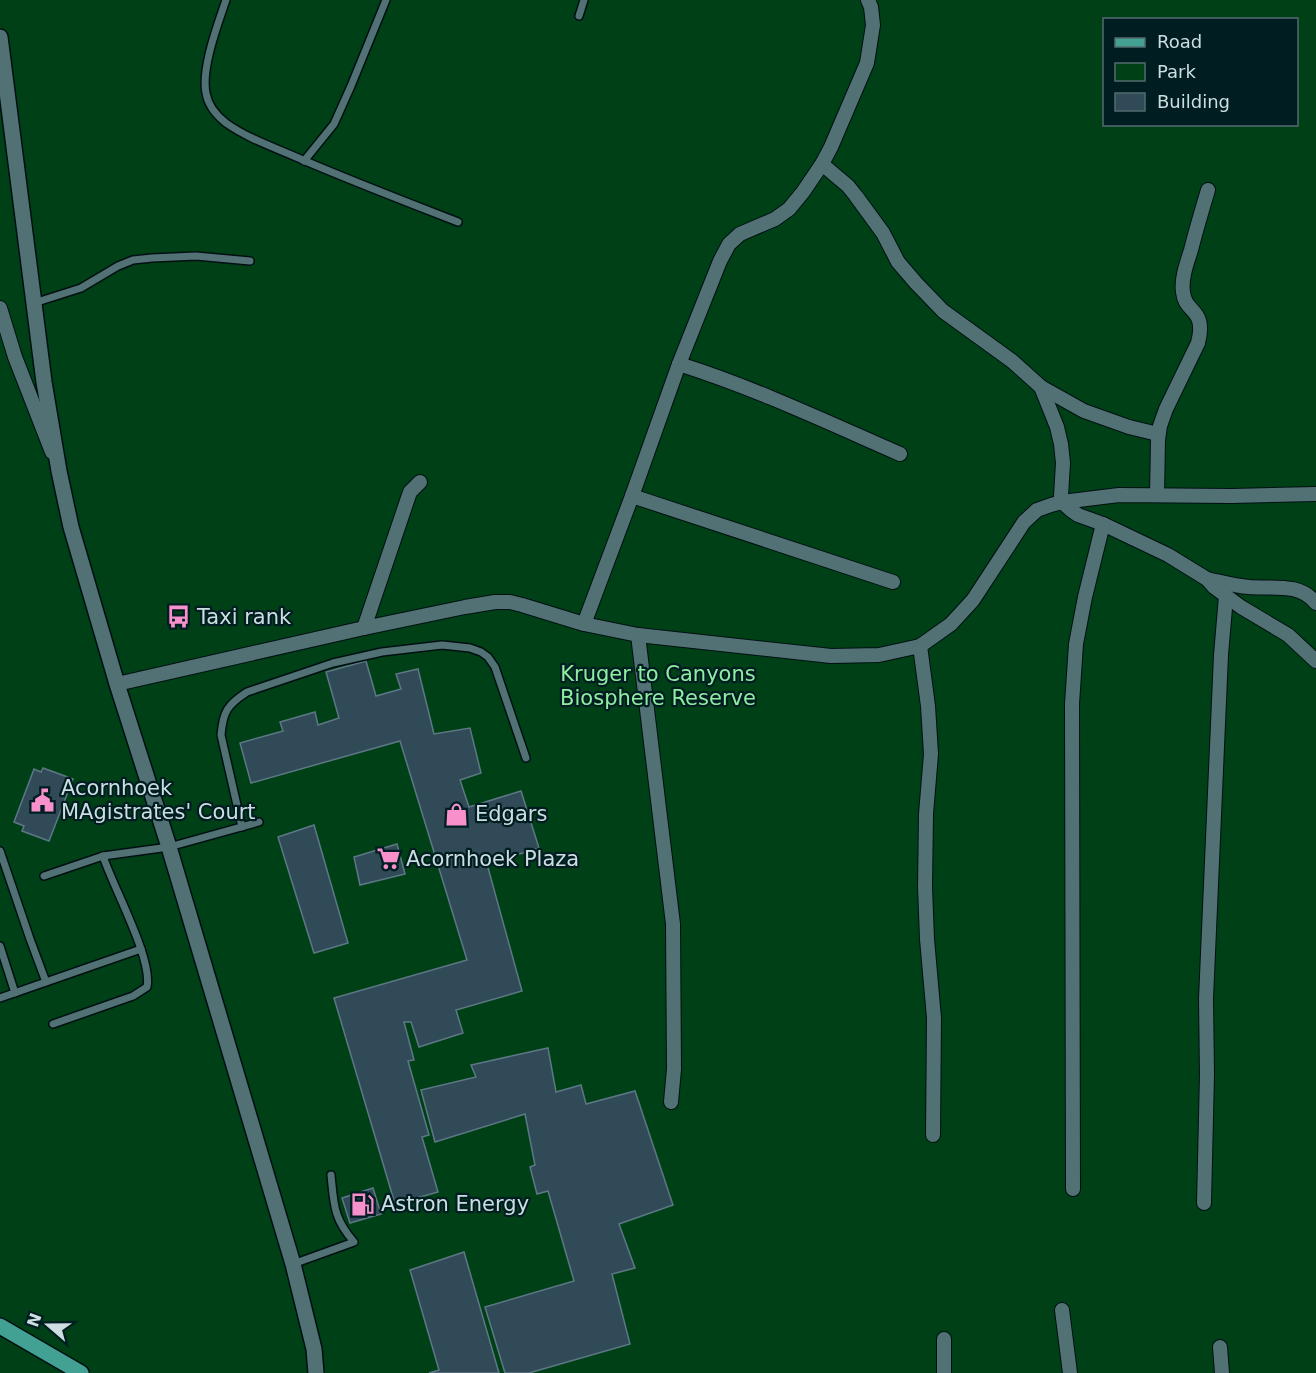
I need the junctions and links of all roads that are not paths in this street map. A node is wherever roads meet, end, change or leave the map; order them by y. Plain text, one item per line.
1 (226, 0) edge
2 (386, 0) edge
3 (584, 0) edge
4 (868, 0) edge
5 (579, 16) dead end
6 (0, 37) edge
7 (304, 160) junction
8 (822, 164) junction
9 (1208, 190) dead end
10 (458, 222) dead end
11 (250, 261) dead end
12 (34, 303) junction
13 (0, 308) edge
14 (679, 364) junction
15 (1041, 387) junction
16 (1158, 434) junction
17 (900, 454) dead end
18 (59, 471) junction
19 (420, 482) dead end
20 (1316, 494) edge
21 (1156, 495) junction
22 (632, 496) junction
23 (1062, 502) junction
24 (1103, 524) junction
25 (1207, 579) junction
26 (893, 582) dead end
27 (1226, 596) junction
28 (1316, 603) edge
29 (584, 624) junction
30 (364, 628) junction
31 (638, 635) junction
32 (920, 646) junction
33 (1316, 661) edge
34 (117, 684) junction
35 (526, 758) dead end
36 (259, 822) dead end
37 (242, 827) junction
38 (169, 847) junction
39 (0, 851) edge
40 (103, 856) junction
41 (44, 876) dead end
42 (0, 946) edge
43 (141, 949) junction
44 (46, 982) junction
45 (15, 993) junction
46 (0, 998) edge
47 (53, 1024) dead end
48 (671, 1102) dead end
49 (933, 1135) dead end
50 (331, 1174) dead end
51 (1073, 1189) dead end
52 (1204, 1203) dead end
53 (293, 1264) junction
54 (1062, 1310) dead end
55 (0, 1326) edge
56 (944, 1339) dead end
57 (1220, 1347) dead end
58 (81, 1373) edge
59 (316, 1373) edge
60 (944, 1373) edge
61 (1070, 1373) edge
62 (1221, 1373) edge

1 - 7 lane
2 - 7 lane
3 - 5 lane
4 - 8 street
6 - 12 street
7 - 10 lane
8 - 14 street
8 - 15 street
9 - 16 street
11 - 12 lane
12 - 18 street
13 - 18 street
14 - 17 street
14 - 22 street
15 - 16 street
15 - 23 street
16 - 21 street
18 - 34 street
19 - 30 street
20 - 21 street
21 - 23 street
22 - 26 street
22 - 29 street
23 - 24 street
23 - 32 street
24 - 25 street
24 - 51 street
25 - 27 street
25 - 28 street
27 - 33 street
27 - 52 street
29 - 30 street
29 - 31 street
30 - 34 street
31 - 32 street
31 - 48 street
32 - 49 street
34 - 38 street
35 - 37 lane
36 - 37 lane
37 - 38 lane
38 - 40 lane
38 - 53 street
39 - 44 lane
40 - 41 lane
40 - 43 lane
42 - 45 lane
43 - 44 lane
43 - 47 lane
44 - 45 lane
45 - 46 lane
50 - 53 lane
53 - 59 street
54 - 61 street
55 - 58 main road
56 - 60 street
57 - 62 street

